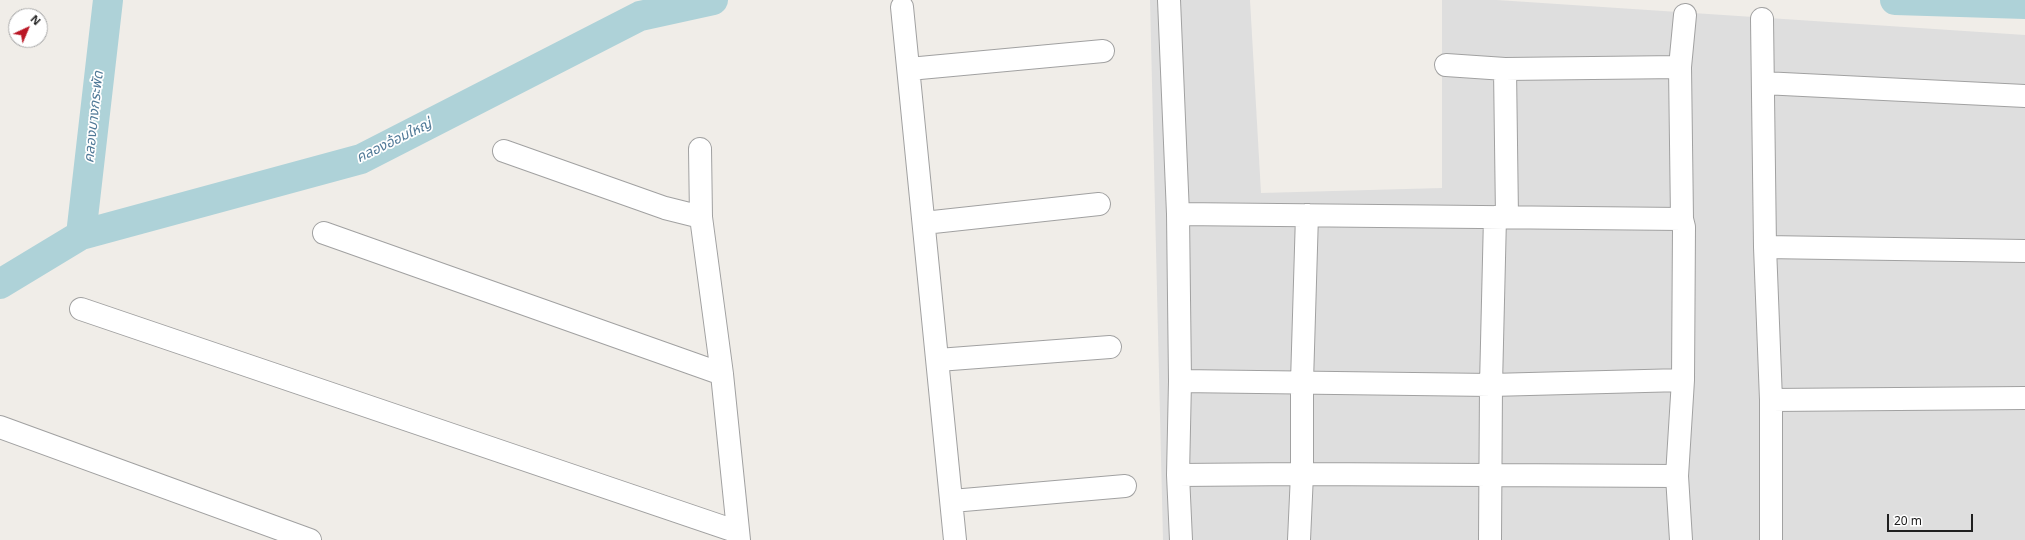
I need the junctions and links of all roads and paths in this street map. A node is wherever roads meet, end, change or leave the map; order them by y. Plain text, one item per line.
1 (1169, 0) edge
2 (902, 7) dead end
3 (1685, 15) dead end
4 (1762, 19) dead end
5 (1102, 50) dead end
6 (1446, 65) dead end
7 (1680, 67) junction
8 (909, 69) junction
9 (1505, 69) junction
10 (1763, 83) junction
11 (2025, 96) edge
12 (700, 149) dead end
13 (504, 151) dead end
14 (1100, 204) dead end
15 (1178, 214) junction
16 (1307, 215) junction
17 (701, 217) junction
18 (1501, 217) junction
19 (1682, 218) junction
20 (924, 223) junction
21 (324, 233) dead end
22 (1765, 247) junction
23 (2025, 251) edge
24 (81, 309) dead end
25 (1110, 347) dead end
26 (938, 360) junction
27 (722, 374) junction
28 (1683, 380) junction
29 (1180, 381) junction
30 (1302, 382) junction
31 (1491, 385) junction
32 (2025, 398) edge
33 (1772, 400) junction
34 (0, 427) edge
35 (1302, 474) junction
36 (1178, 475) junction
37 (1490, 476) junction
38 (1677, 476) junction
39 (1125, 486) dead end
40 (952, 501) junction
41 (738, 536) edge
42 (310, 540) edge
43 (955, 540) edge
44 (1181, 540) edge
45 (1299, 540) edge
46 (1490, 540) edge
47 (1681, 540) edge
48 (1771, 540) edge

1 - 15 street
2 - 8 street
3 - 7 street
4 - 10 street
5 - 8 street
6 - 9 street
7 - 9 street
7 - 19 street
8 - 20 street
9 - 18 street
10 - 11 street
10 - 22 street
12 - 17 street
13 - 17 street
14 - 20 street
15 - 16 street
15 - 29 street
16 - 18 street
16 - 30 street
17 - 27 street
18 - 19 street
18 - 31 street
19 - 28 street
20 - 26 street
21 - 27 street
22 - 23 street
22 - 33 street
24 - 41 street
25 - 26 street
26 - 40 street
27 - 41 street
28 - 31 street
28 - 38 street
29 - 30 street
29 - 36 street
30 - 31 street
30 - 35 street
31 - 37 street
32 - 33 street
33 - 48 street
34 - 42 street
35 - 36 street
35 - 37 street
35 - 45 street
36 - 44 street
37 - 38 street
37 - 46 street
38 - 47 street
39 - 40 street
40 - 43 street

